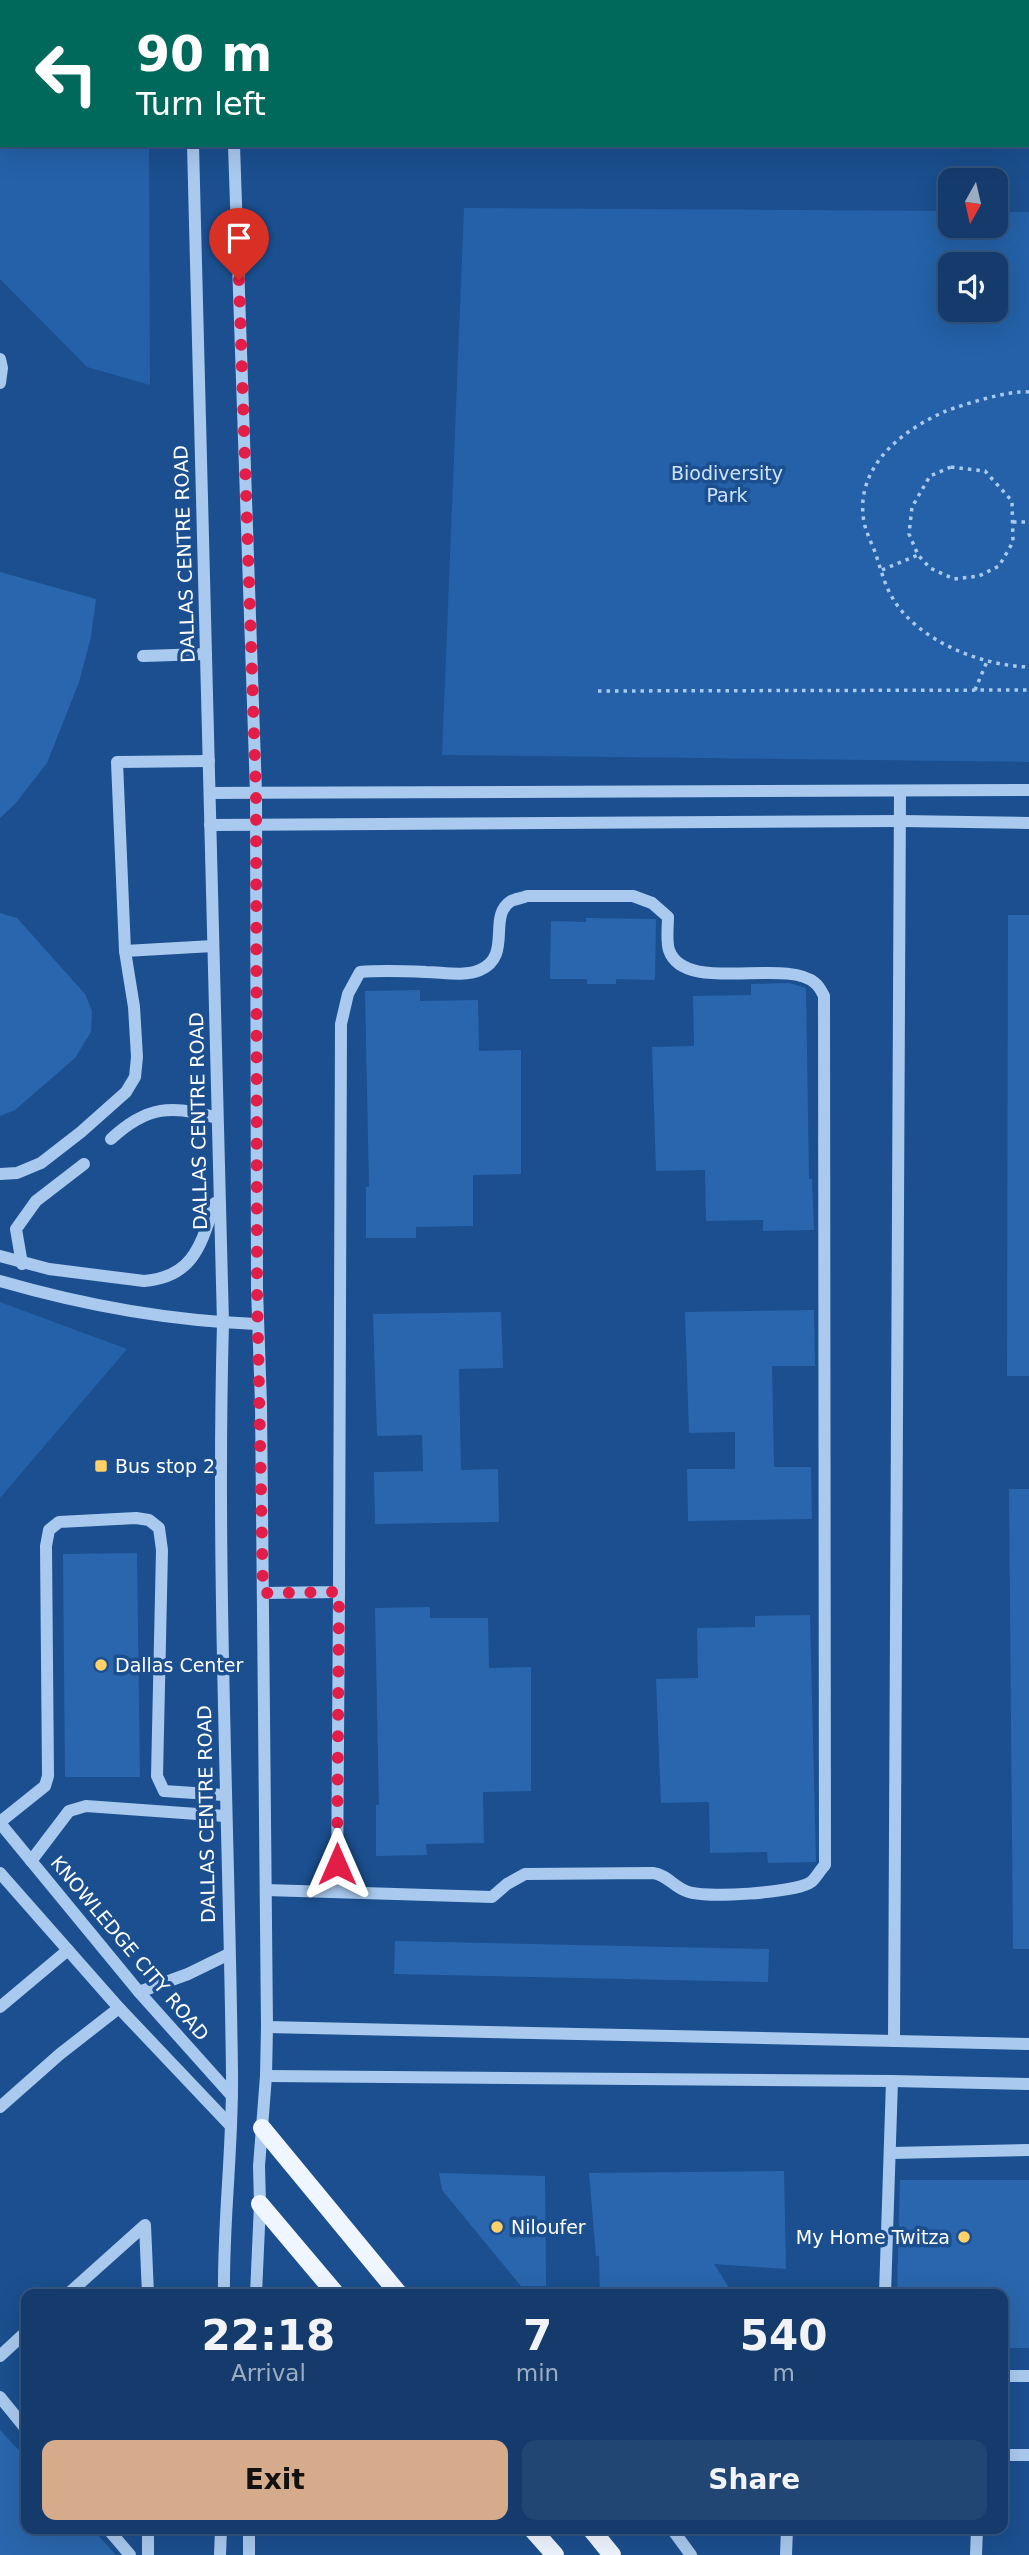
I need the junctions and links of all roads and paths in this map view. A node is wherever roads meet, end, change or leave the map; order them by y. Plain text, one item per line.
1 (192, 147) edge
2 (234, 147) edge
3 (0, 359) edge
4 (0, 383) edge
5 (1029, 392) edge
6 (1013, 522) junction
7 (1029, 522) edge
8 (918, 555) junction
9 (882, 570) junction
10 (206, 654) junction
11 (143, 656) dead end
12 (988, 659) junction
13 (1029, 667) edge
14 (598, 691) dead end
15 (975, 691) junction
16 (1029, 691) edge
17 (209, 761) junction
18 (1029, 790) edge
19 (900, 791) junction
20 (209, 793) junction
21 (256, 793) junction
22 (901, 821) junction
23 (1029, 823) edge
24 (210, 825) junction
25 (256, 825) junction
26 (213, 946) junction
27 (125, 951) junction
28 (217, 1118) junction
29 (111, 1139) dead end
30 (84, 1164) dead end
31 (0, 1174) edge
32 (218, 1193) junction
33 (0, 1256) edge
34 (22, 1264) junction
35 (0, 1281) edge
36 (223, 1323) junction
37 (258, 1324) junction
38 (339, 1592) junction
39 (263, 1593) junction
40 (224, 1795) junction
41 (225, 1816) junction
42 (0, 1823) edge
43 (31, 1861) junction
44 (0, 1873) edge
45 (266, 1890) junction
46 (337, 1892) junction
47 (68, 1950) junction
48 (229, 1954) junction
49 (139, 1992) junction
50 (0, 2007) edge
51 (119, 2008) junction
52 (267, 2027) junction
53 (894, 2042) junction
54 (1029, 2044) edge
55 (266, 2076) junction
56 (892, 2081) junction
57 (1029, 2084) edge
58 (232, 2096) junction
59 (0, 2107) edge
60 (230, 2125) junction
61 (262, 2128) junction
62 (1029, 2150) edge
63 (891, 2153) junction
64 (260, 2204) junction
65 (74, 2289) edge
66 (148, 2289) edge
67 (224, 2289) edge
68 (256, 2289) edge
69 (332, 2289) edge
70 (395, 2289) edge
71 (885, 2289) edge
72 (21, 2337) edge
73 (0, 2356) edge
74 (1008, 2376) edge
75 (1029, 2376) edge
76 (0, 2397) edge
77 (21, 2423) edge
78 (1008, 2455) edge
79 (1029, 2455) edge
80 (112, 2534) edge
81 (148, 2534) edge
82 (221, 2534) edge
83 (249, 2534) edge
84 (537, 2534) edge
85 (595, 2534) edge
86 (676, 2534) edge
87 (787, 2534) edge
88 (977, 2534) edge
89 (130, 2555) edge
90 (148, 2555) edge
91 (220, 2555) edge
92 (249, 2555) edge
93 (555, 2555) edge
94 (612, 2555) edge
95 (691, 2555) edge
96 (786, 2555) edge
97 (976, 2555) edge

1 - 10 street, DALLAS CENTRE ROAD
2 - 21 street
3 - 4 street
5 - 9 path
6 - 7 path
6 - 8 path
6 - 8 path
8 - 9 path
9 - 12 path
10 - 11 street
10 - 17 street, DALLAS CENTRE ROAD
12 - 13 path
12 - 15 path
14 - 15 path
15 - 16 path
17 - 20 street, DALLAS CENTRE ROAD
17 - 27 street
18 - 19 street
19 - 21 street
19 - 22 street
20 - 21 street
20 - 24 street, DALLAS CENTRE ROAD
21 - 25 street
22 - 23 street
22 - 25 street
22 - 53 street
24 - 25 street
24 - 26 street, DALLAS CENTRE ROAD
25 - 37 street
26 - 27 street
26 - 28 street, DALLAS CENTRE ROAD
27 - 31 street
28 - 29 street
28 - 32 street, DALLAS CENTRE ROAD
30 - 34 street
32 - 34 street
32 - 36 street, DALLAS CENTRE ROAD
33 - 34 street
35 - 36 street
36 - 37 street
36 - 40 street, DALLAS CENTRE ROAD
37 - 39 street
38 - 39 street
38 - 46 street
38 - 46 street
39 - 45 street
40 - 41 street, DALLAS CENTRE ROAD
40 - 42 street
41 - 43 street
41 - 48 street, DALLAS CENTRE ROAD
42 - 43 street, KNOWLEDGE CITY ROAD
43 - 49 street, KNOWLEDGE CITY ROAD
44 - 47 street
45 - 46 street
45 - 52 street
47 - 50 street
47 - 51 street
48 - 49 street
48 - 58 street, DALLAS CENTRE ROAD
49 - 58 street, KNOWLEDGE CITY ROAD
51 - 59 street
51 - 60 street
52 - 53 street
52 - 55 street
53 - 54 street
55 - 56 street
55 - 61 street
56 - 57 street
56 - 63 street
58 - 60 street, DALLAS CENTRE ROAD
60 - 67 street, DALLAS CENTRE ROAD
61 - 64 street
61 - 70 main road
62 - 63 street
63 - 71 street
64 - 68 street
64 - 69 main road
65 - 66 street
72 - 73 street
74 - 75 street
76 - 77 street
78 - 79 street
80 - 89 street
81 - 90 street
82 - 91 street
83 - 92 street
84 - 93 main road
85 - 94 main road
86 - 95 street
87 - 96 street
88 - 97 street

